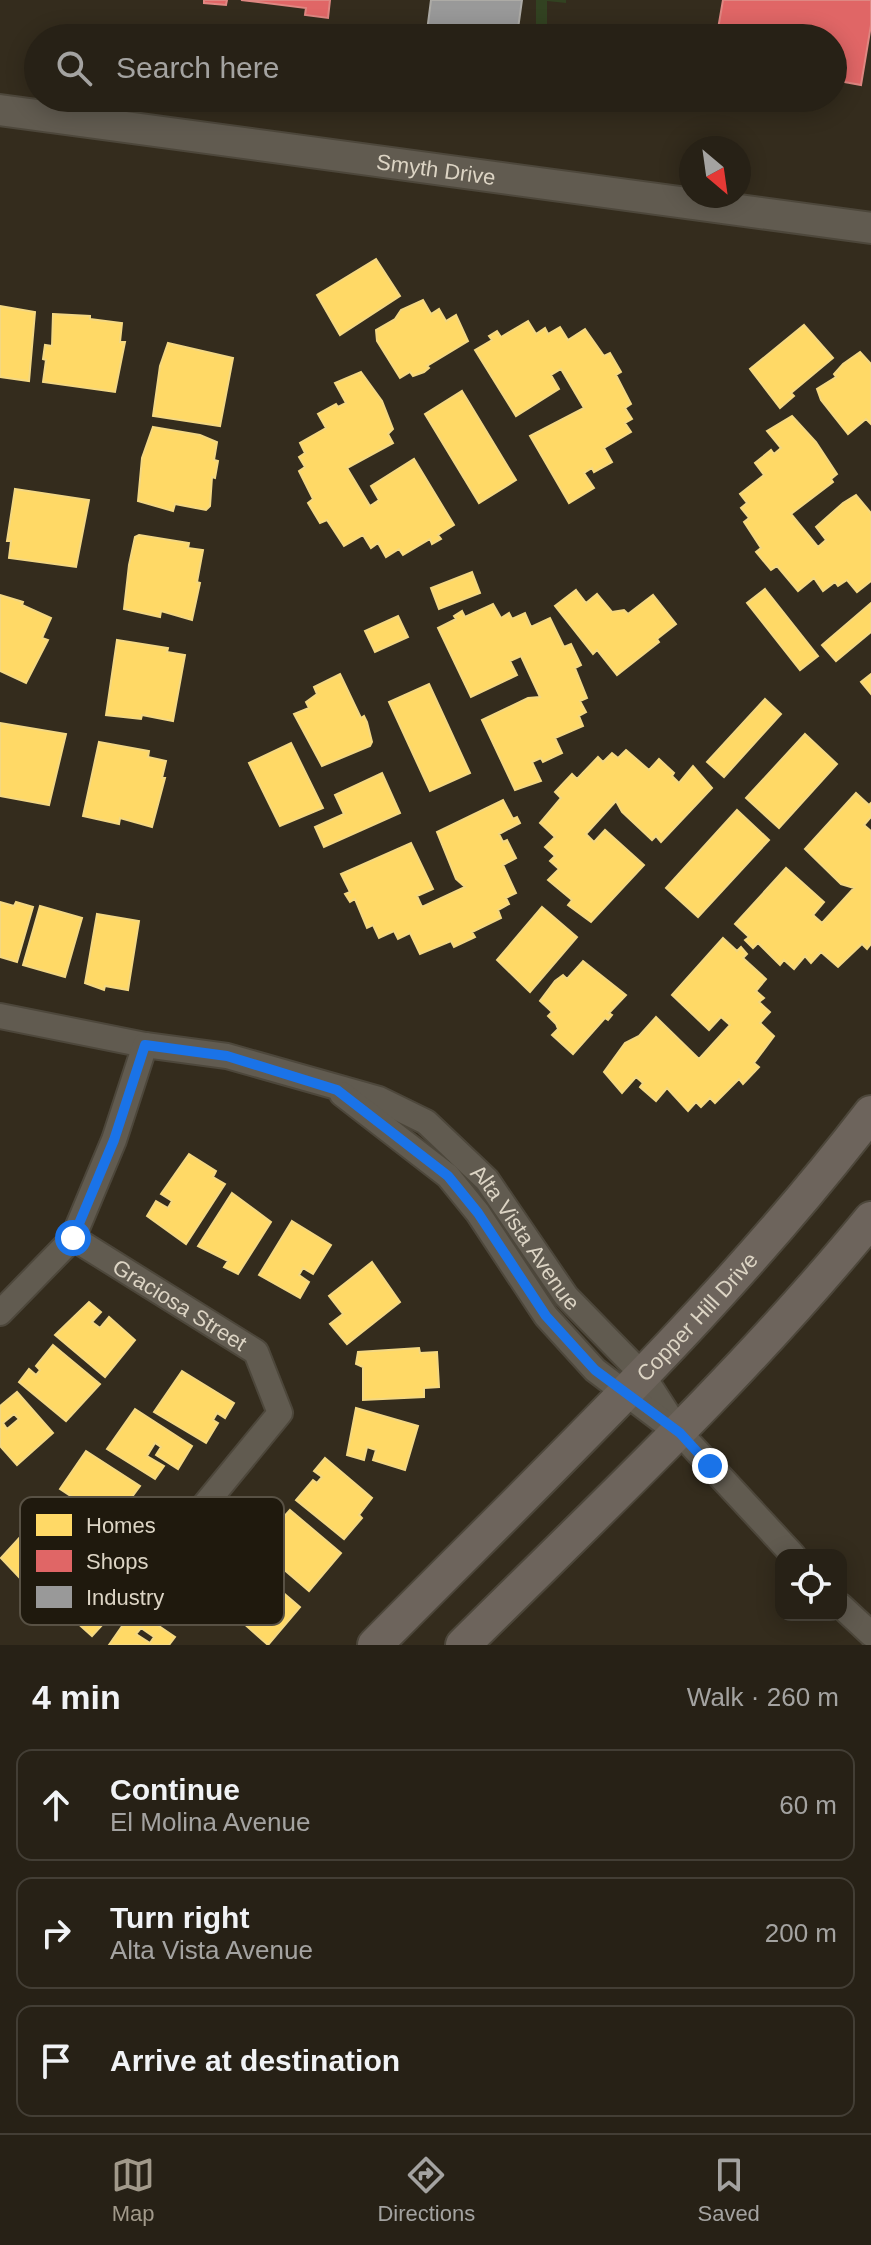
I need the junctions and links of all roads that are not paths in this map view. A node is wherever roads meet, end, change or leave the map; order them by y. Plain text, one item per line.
1 (0, 110) edge
2 (871, 228) edge
3 (0, 1016) edge
4 (145, 1045) junction
5 (871, 1113) edge
6 (871, 1219) edge
7 (73, 1238) junction
8 (0, 1313) edge
9 (633, 1384) junction
10 (680, 1433) junction
11 (211, 1497) edge
12 (787, 1549) edge
13 (847, 1612) edge
14 (871, 1634) edge
15 (375, 1645) edge
16 (463, 1645) edge

1 - 2 street, Smyth Drive
3 - 4 street, Alta Vista Avenue
4 - 7 street
4 - 9 street, Alta Vista Avenue
5 - 9 main road, Copper Hill Drive
6 - 10 main road
7 - 8 street
7 - 11 street, Graciosa Street
9 - 10 street, Alta Vista Avenue
9 - 15 main road, Copper Hill Drive
10 - 12 street, Alta Vista Avenue
10 - 16 main road
13 - 14 street

